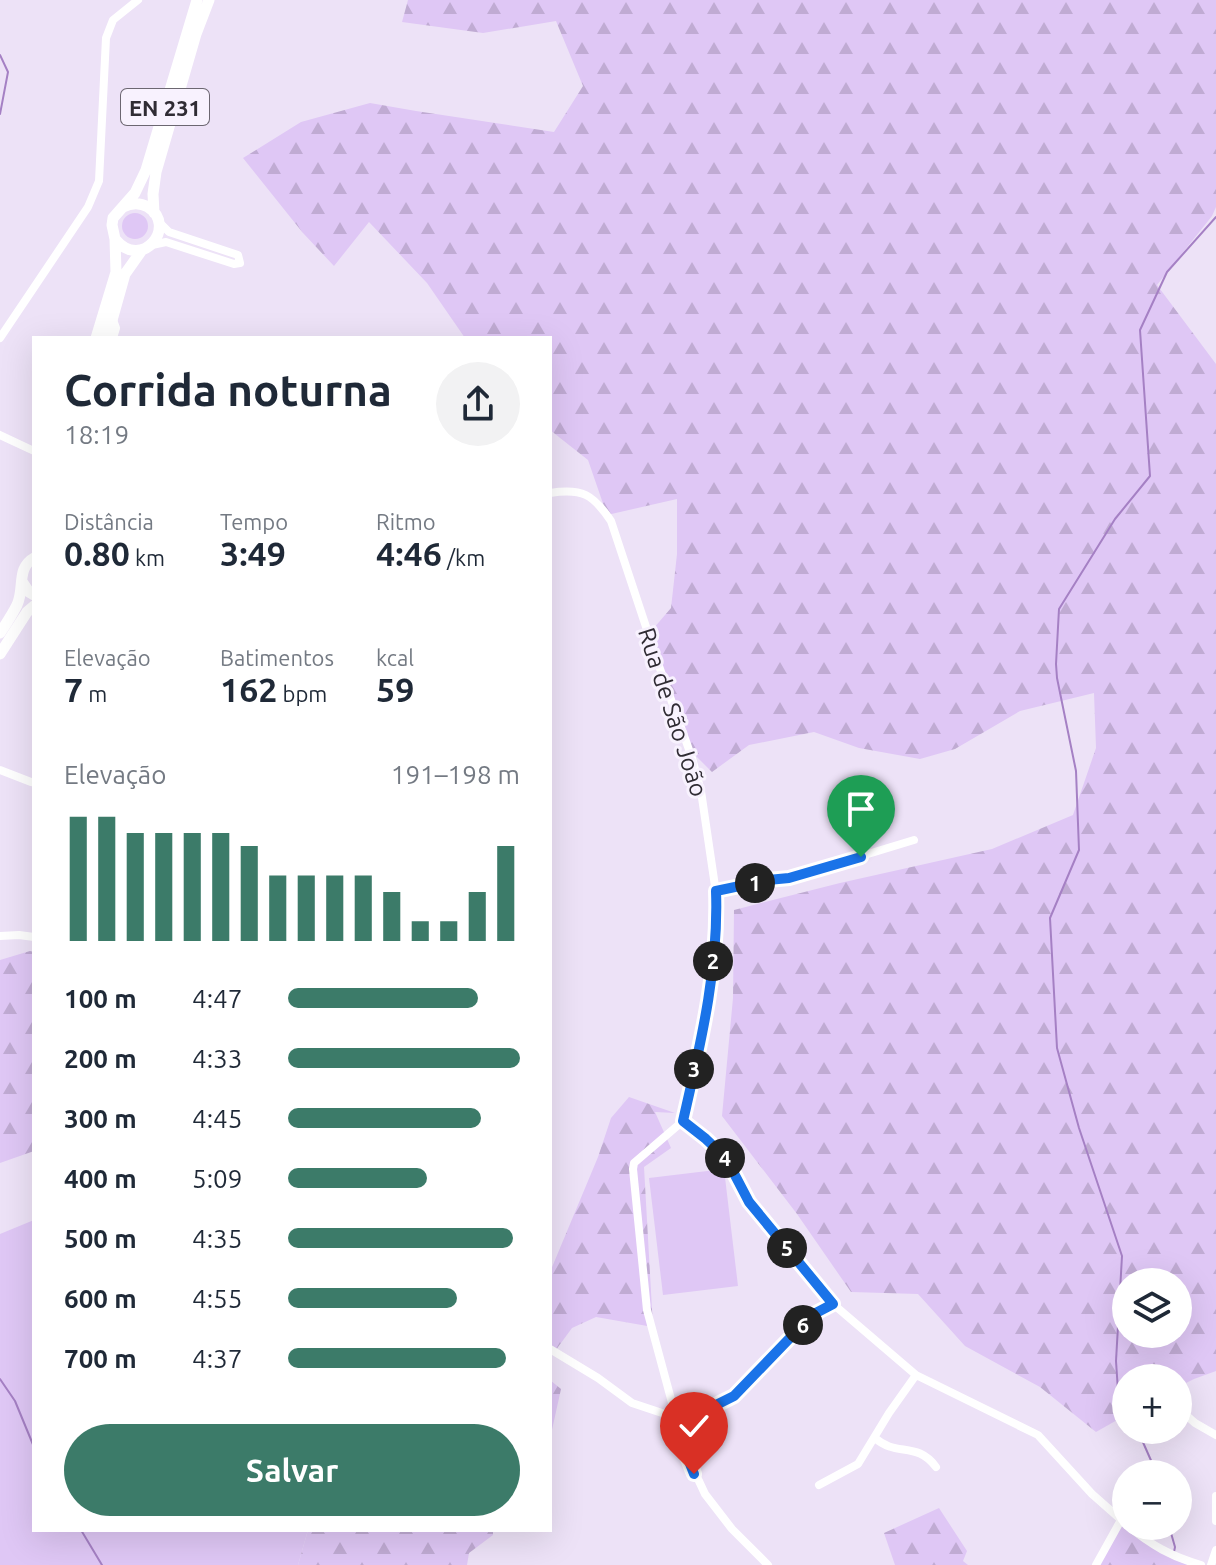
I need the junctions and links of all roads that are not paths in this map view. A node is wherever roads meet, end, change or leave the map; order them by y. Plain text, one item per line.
1 (138, 0) edge
2 (197, 0) edge
3 (209, 0) edge
4 (122, 208) junction
5 (156, 216) junction
6 (115, 239) junction
7 (147, 248) junction
8 (97, 336) edge
9 (110, 336) edge
10 (0, 338) edge
11 (0, 435) edge
12 (32, 450) edge
13 (552, 493) edge
14 (31, 559) edge
15 (23, 583) junction
16 (32, 594) edge
17 (32, 608) edge
18 (0, 633) edge
19 (0, 654) edge
20 (0, 770) edge
21 (31, 782) dead end
22 (914, 840) dead end
23 (716, 891) junction
24 (0, 936) edge
25 (32, 937) edge
26 (683, 1121) junction
27 (833, 1304) junction
28 (552, 1350) edge
29 (916, 1375) junction
30 (677, 1418) junction
31 (1192, 1420) edge
32 (1216, 1435) edge
33 (875, 1438) junction
34 (936, 1467) dead end
35 (819, 1485) dead end
36 (1216, 1496) edge
37 (1216, 1510) edge
38 (1112, 1512) edge
39 (1216, 1521) edge
40 (1114, 1540) edge
41 (1146, 1540) edge
42 (1216, 1550) edge
43 (768, 1565) edge
44 (1096, 1565) edge
45 (1201, 1565) edge
46 (1211, 1565) edge

1 - 10 street
2 - 4 main road, EN 231
3 - 5 main road, EN 231
4 - 5 main road
4 - 6 main road, EN 231
5 - 7 main road, EN 231
5 - 7 street
6 - 7 main road
6 - 8 main road, EN 231
7 - 9 main road, EN 231
11 - 12 street
13 - 23 street, Rua de São João
14 - 15 main road
15 - 16 main road
15 - 18 main road
17 - 19 main road
20 - 21 street
22 - 23 street
23 - 26 street, Rua de São João
24 - 25 street
26 - 27 street
26 - 30 street
27 - 29 street
27 - 30 street
28 - 30 street
29 - 33 street
29 - 38 street
30 - 43 street
31 - 32 street
33 - 34 street
33 - 35 street
36 - 37 street
37 - 39 street
40 - 44 street
41 - 45 street
42 - 46 street

